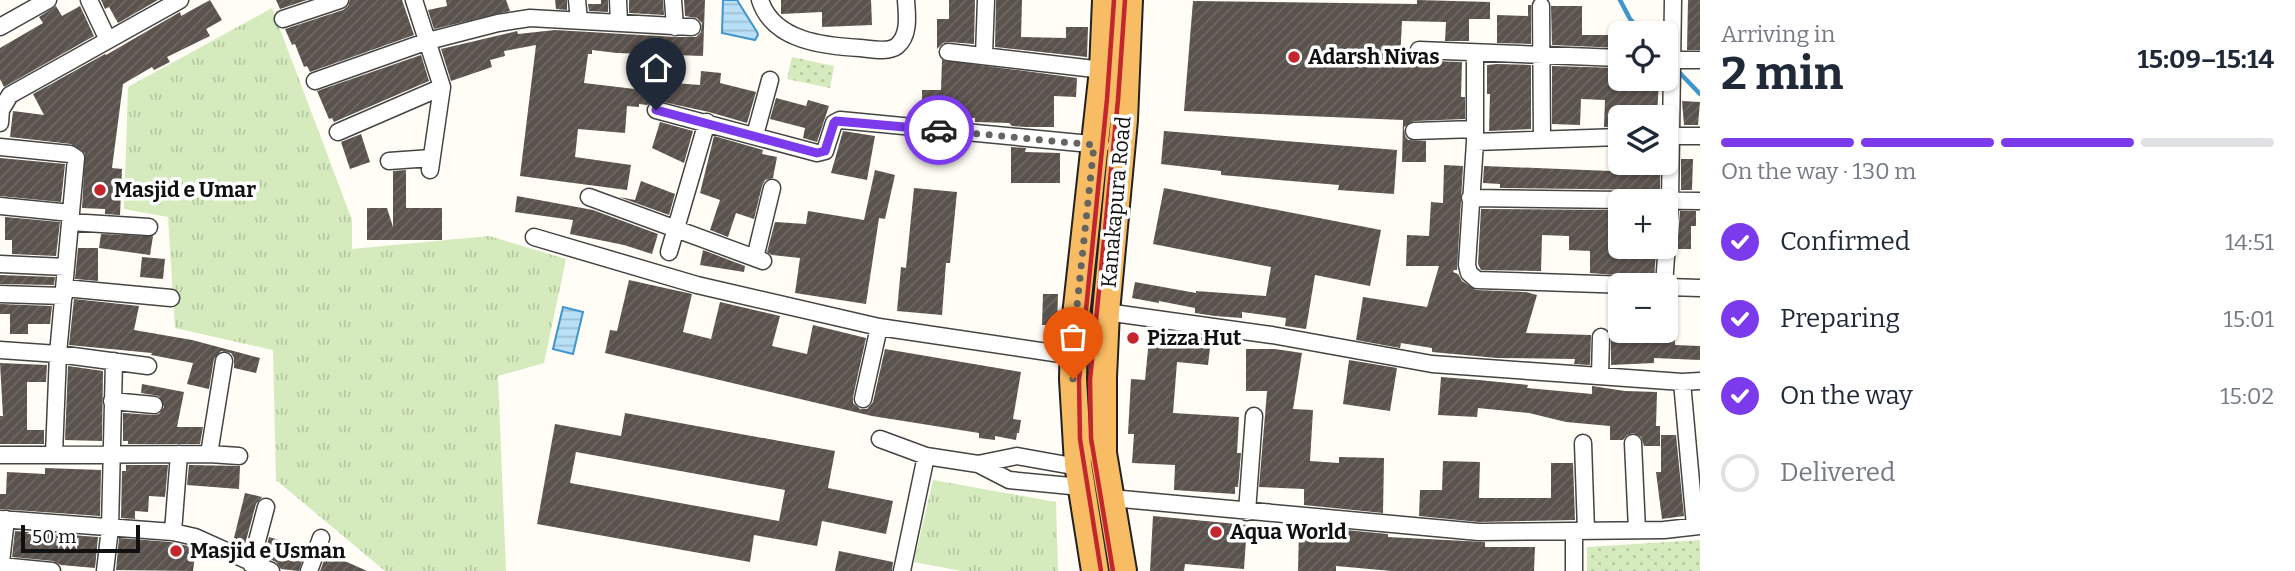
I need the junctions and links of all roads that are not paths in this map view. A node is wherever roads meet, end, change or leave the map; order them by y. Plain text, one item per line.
1 (48, 0) edge
2 (89, 0) edge
3 (180, 0) edge
4 (340, 0) edge
5 (414, 0) edge
6 (577, 0) edge
7 (618, 0) edge
8 (673, 0) edge
9 (760, 0) edge
10 (906, 0) edge
11 (986, 0) edge
12 (1106, 0) edge
13 (1129, 0) edge
14 (1673, 0) edge
15 (1541, 6) dead end
16 (283, 19) dead end
17 (579, 20) junction
18 (1672, 21) edge
19 (619, 23) junction
20 (0, 27) edge
21 (675, 27) junction
22 (692, 27) dead end
23 (108, 40) junction
24 (428, 41) junction
25 (1419, 50) dead end
26 (948, 52) dead end
27 (1475, 54) junction
28 (984, 55) junction
29 (1543, 56) junction
30 (1608, 58) edge
31 (1678, 60) edge
32 (1700, 60) edge
33 (1103, 70) junction
34 (770, 80) dead end
35 (315, 81) dead end
36 (443, 87) junction
37 (656, 110) dead end
38 (707, 122) junction
39 (0, 123) edge
40 (1414, 131) dead end
41 (338, 132) dead end
42 (755, 135) junction
43 (1475, 136) junction
44 (1678, 136) edge
45 (1700, 136) edge
46 (1608, 137) edge
47 (1542, 140) junction
48 (1107, 146) junction
49 (0, 147) edge
50 (389, 161) dead end
51 (772, 188) dead end
52 (589, 197) dead end
53 (1470, 198) junction
54 (1608, 200) edge
55 (1678, 201) edge
56 (1700, 201) edge
57 (0, 206) edge
58 (71, 218) junction
59 (149, 227) dead end
60 (677, 230) junction
61 (534, 237) dead end
62 (669, 252) dead end
63 (0, 264) edge
64 (66, 267) junction
65 (1608, 284) edge
66 (1678, 287) edge
67 (1700, 288) edge
68 (64, 292) junction
69 (0, 295) edge
70 (171, 298) dead end
71 (1106, 312) junction
72 (878, 327) junction
73 (1601, 337) dead end
74 (0, 350) edge
75 (58, 354) junction
76 (1074, 356) junction
77 (114, 361) junction
78 (225, 361) dead end
79 (148, 366) dead end
80 (1600, 376) junction
81 (1700, 381) edge
82 (1682, 382) junction
83 (863, 400) dead end
84 (112, 401) junction
85 (154, 405) dead end
86 (1254, 416) dead end
87 (880, 439) dead end
88 (1583, 443) dead end
89 (1633, 443) dead end
90 (54, 454) junction
91 (112, 454) junction
92 (179, 454) junction
93 (209, 454) junction
94 (0, 455) edge
95 (239, 457) dead end
96 (926, 457) junction
97 (978, 464) junction
98 (1080, 475) junction
99 (1111, 498) junction
100 (266, 507) dead end
101 (1247, 512) junction
102 (3, 519) edge
103 (1697, 526) edge
104 (110, 528) junction
105 (1637, 530) junction
106 (1580, 531) junction
107 (173, 532) junction
108 (321, 538) dead end
109 (251, 564) junction
110 (0, 569) edge
111 (52, 571) edge
112 (105, 571) edge
113 (271, 571) edge
114 (309, 571) edge
115 (902, 571) edge
116 (1095, 571) edge
117 (1123, 571) edge
118 (1574, 571) edge

1 - 20 street
2 - 23 street
3 - 23 street
4 - 16 street
5 - 24 street
6 - 17 street
7 - 19 street
8 - 21 street
9 - 10 street
11 - 28 street
12 - 33 highway, Kanakapura Road
13 - 48 highway, Kanakapura Road
14 - 18 street
15 - 29 street
17 - 19 street
17 - 24 street
19 - 21 street
21 - 22 street
23 - 39 street
24 - 35 street
24 - 36 street
25 - 27 street
26 - 28 street
27 - 29 street
27 - 43 street
28 - 33 street
29 - 30 street
29 - 47 street
31 - 32 street
33 - 48 highway, Kanakapura Road
34 - 42 street
36 - 41 street
36 - 50 street
37 - 38 street
38 - 42 street
38 - 60 street
40 - 43 street
42 - 48 street
43 - 47 street
43 - 53 street
44 - 45 street
46 - 47 street
48 - 71 highway, Kanakapura Road
48 - 76 highway, Kanakapura Road
49 - 58 street
51 - 60 street
52 - 60 street
53 - 54 street
53 - 65 street
55 - 56 street
57 - 58 street
58 - 59 street
58 - 64 street
60 - 62 street
61 - 72 street
63 - 64 street
64 - 68 street
66 - 67 street
68 - 69 street
68 - 70 street
68 - 75 street
71 - 80 street
71 - 99 highway, Kanakapura Road
72 - 76 street
72 - 83 street
73 - 80 street
74 - 75 street
75 - 77 street
75 - 90 street
76 - 98 highway, Kanakapura Road
77 - 79 street
77 - 84 street
78 - 93 street
80 - 82 street
81 - 82 street
82 - 103 street
84 - 85 street
84 - 91 street
86 - 101 street
87 - 96 street
88 - 106 street
89 - 105 street
90 - 91 street
90 - 94 street
91 - 92 street
91 - 104 street
92 - 93 street
92 - 107 street
93 - 95 street
96 - 97 street
96 - 115 street
97 - 98 street
97 - 98 street
98 - 116 highway, Kanakapura Road
99 - 101 street
99 - 117 highway, Kanakapura Road
100 - 109 street
101 - 106 street
102 - 104 street
102 - 110 street
103 - 105 street
104 - 107 street
104 - 112 street
105 - 106 street
106 - 118 street
107 - 109 street
108 - 114 street
109 - 113 street
110 - 111 street

